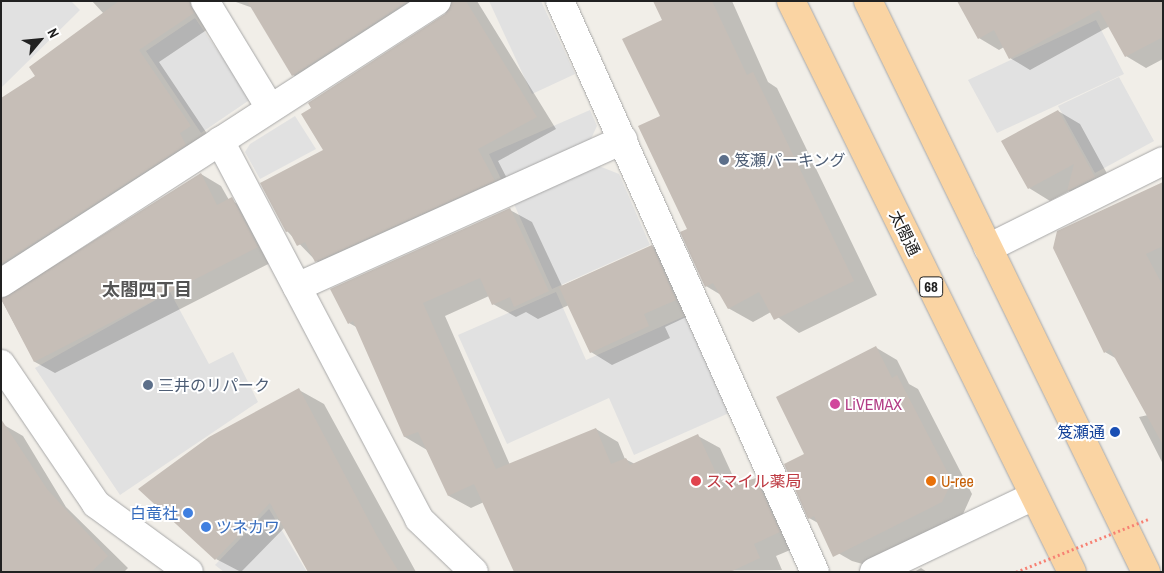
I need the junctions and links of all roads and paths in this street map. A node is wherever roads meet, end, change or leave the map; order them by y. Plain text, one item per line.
1 (205, 1) edge
2 (437, 1) edge
3 (560, 1) edge
4 (791, 1) edge
5 (868, 1) edge
6 (270, 108) junction
7 (623, 140) junction
8 (220, 141) junction
9 (1163, 161) edge
10 (988, 248) junction
11 (1, 283) edge
12 (297, 287) junction
13 (1, 364) edge
14 (1034, 496) junction
15 (1151, 518) dead end
16 (189, 572) edge
17 (474, 572) edge
18 (815, 572) edge
19 (874, 572) edge
20 (1016, 572) edge
21 (1072, 572) edge
22 (1146, 572) edge

1 - 6 street
2 - 6 street
3 - 7 street
4 - 14 main road, 太閤通 / 68
5 - 10 main road
6 - 8 street
7 - 12 street
7 - 18 street
8 - 11 street
8 - 12 street
9 - 10 street
10 - 22 main road
12 - 17 street
13 - 16 street
14 - 19 street
14 - 21 main road, 太閤通 / 68
15 - 20 path, bridge

